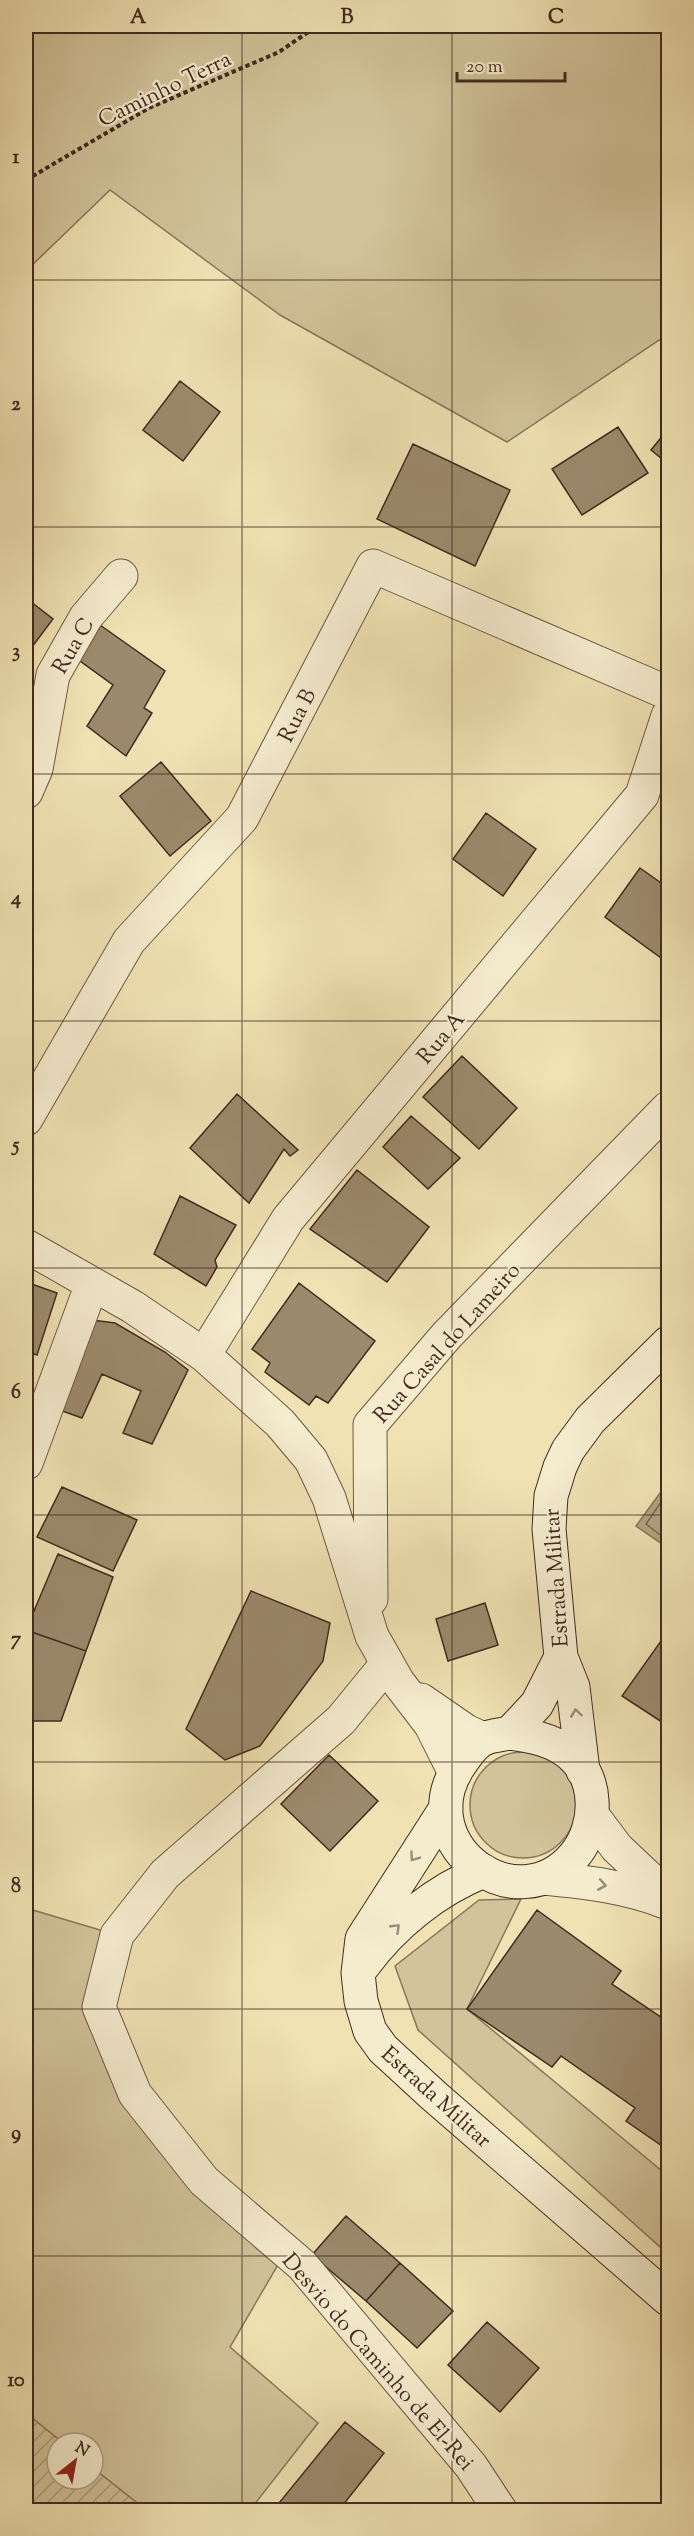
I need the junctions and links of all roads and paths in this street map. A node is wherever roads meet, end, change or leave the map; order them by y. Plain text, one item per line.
1 (317, 26) edge
2 (26, 180) edge
3 (121, 576) dead end
4 (669, 693) edge
5 (669, 716) edge
6 (26, 792) edge
7 (669, 1108) edge
8 (26, 1119) edge
9 (26, 1245) edge
10 (92, 1284) junction
11 (669, 1343) edge
12 (204, 1355) junction
13 (26, 1463) edge
14 (372, 1636) junction
15 (561, 1657) junction
16 (392, 1674) junction
17 (496, 1736) junction
18 (583, 1771) junction
19 (455, 1773) junction
20 (446, 1808) junction
21 (593, 1816) junction
22 (484, 1871) junction
23 (543, 1878) junction
24 (669, 1896) edge
25 (669, 1903) edge
26 (358, 1973) junction
27 (669, 2299) edge
28 (500, 2511) edge

1 - 2 path, Caminho Terra
3 - 6 street, Rua C
4 - 8 street, Rua B
5 - 12 street, Rua A
7 - 14 street, Rua Casal do Lameiro
9 - 10 street
10 - 12 street
10 - 13 street
11 - 15 street, Estrada Militar
12 - 14 street
14 - 16 street
15 - 17 street, Estrada Militar
18 -> 15 street
16 - 17 street
16 - 19 street
16 - 28 street, Desvio do Caminho de El-Rei
17 - 18 street
17 - 19 street
18 - 21 street
19 - 20 street
20 - 22 street
20 -> 26 street, Estrada Militar
21 - 23 street
21 - 24 street
22 - 23 street
26 -> 22 street
23 -> 25 street
26 - 27 street, Estrada Militar

